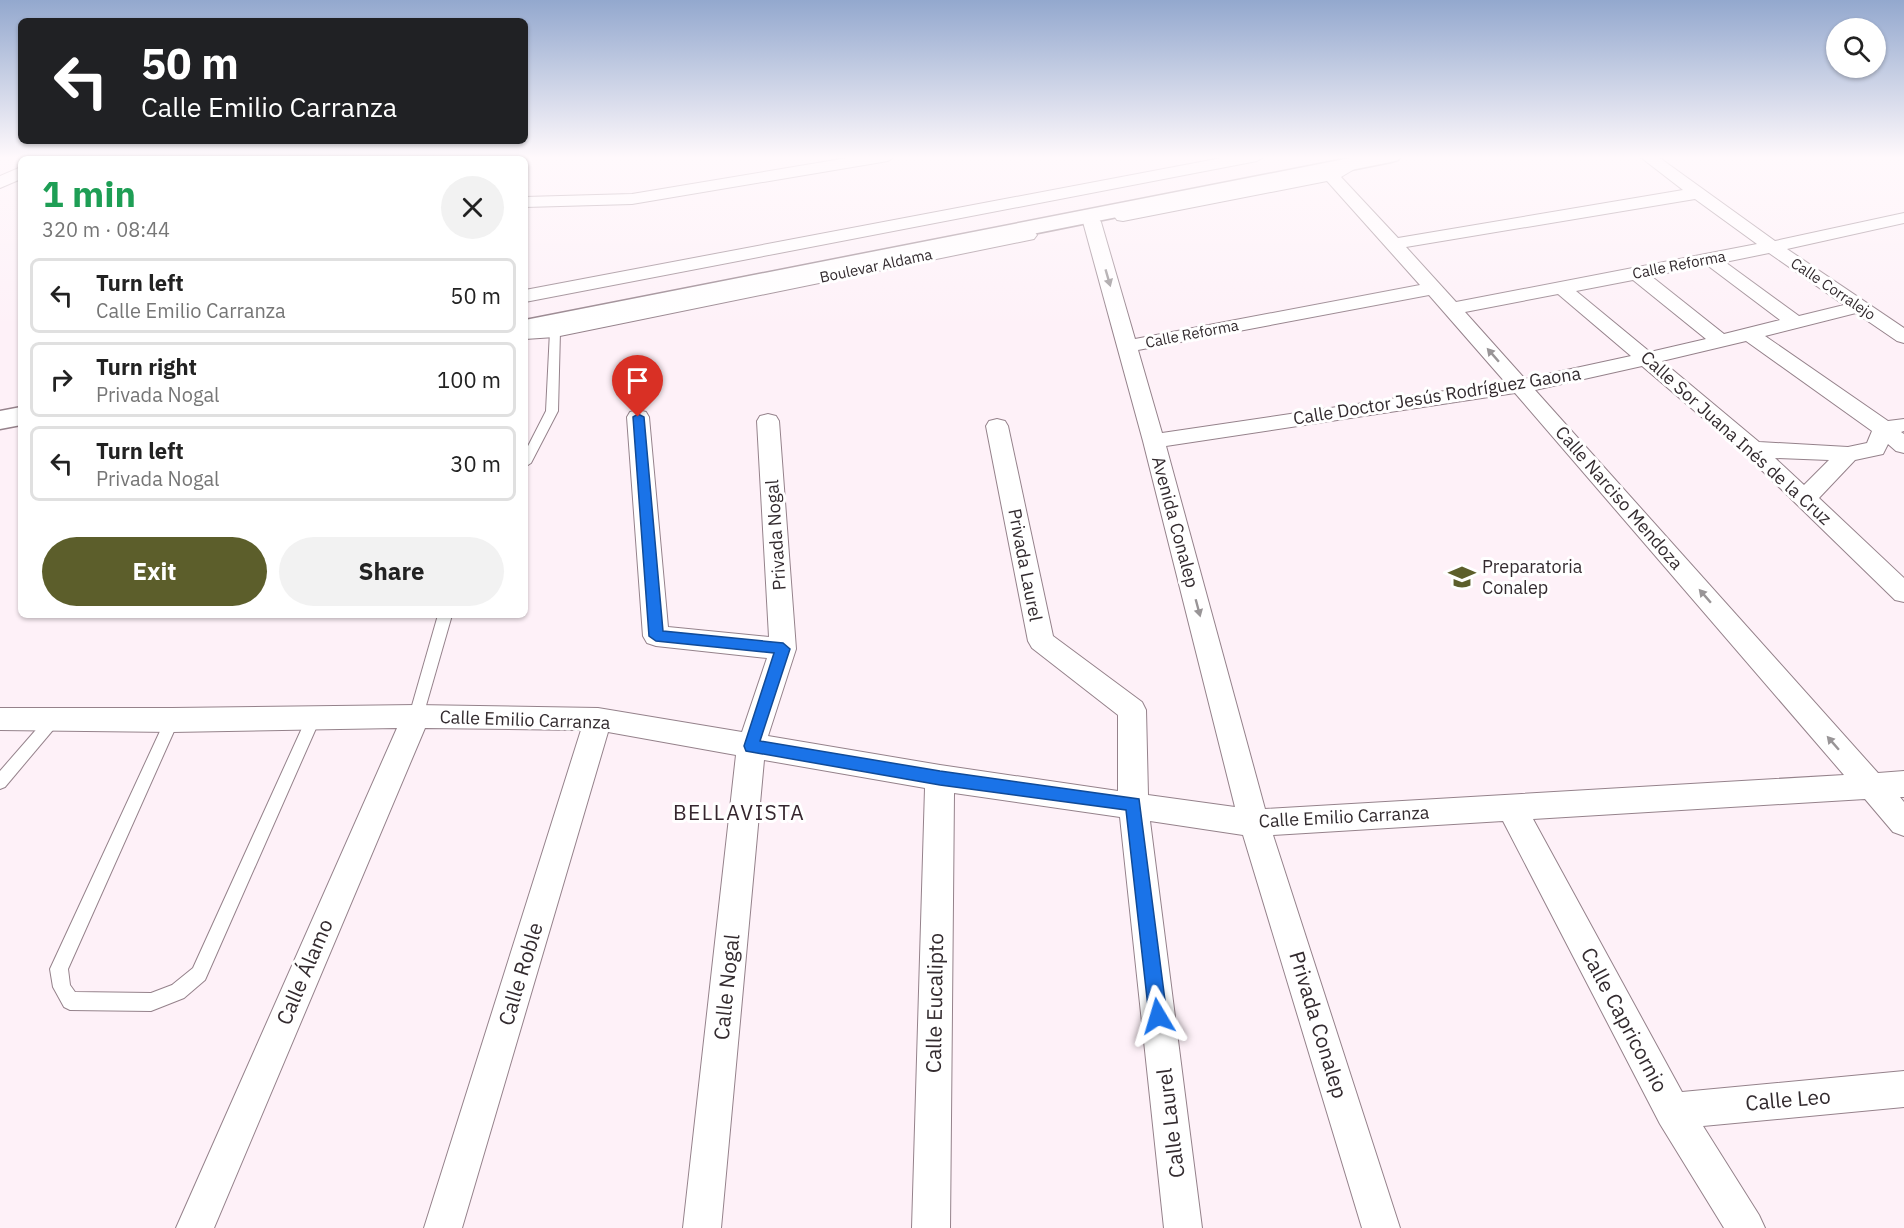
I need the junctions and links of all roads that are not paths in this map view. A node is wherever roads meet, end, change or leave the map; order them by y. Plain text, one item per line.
1 (935, 213) edge
2 (1005, 213) edge
3 (1100, 213) edge
4 (1136, 213) edge
5 (1365, 213) edge
6 (1577, 213) edge
7 (1726, 213) edge
8 (1904, 218) edge
9 (1092, 222) junction
10 (1876, 224) junction
11 (1895, 235) dead end
12 (1393, 244) junction
13 (1772, 247) junction
14 (1710, 259) junction
15 (1637, 274) junction
16 (1434, 288) junction
17 (1563, 289) junction
18 (528, 295) edge
19 (528, 305) edge
20 (1858, 307) junction
21 (1452, 309) junction
22 (1796, 323) junction
23 (528, 327) edge
24 (555, 331) junction
25 (528, 333) edge
26 (1749, 334) junction
27 (1904, 337) edge
28 (1721, 341) junction
29 (1128, 346) junction
30 (1647, 359) junction
31 (1521, 386) junction
32 (18, 417) edge
33 (638, 417) dead end
34 (0, 420) edge
35 (768, 421) dead end
36 (998, 426) dead end
37 (1894, 427) edge
38 (1154, 441) junction
39 (1904, 446) edge
40 (1753, 450) junction
41 (1848, 454) junction
42 (528, 457) edge
43 (1805, 498) junction
44 (1904, 593) edge
45 (444, 618) edge
46 (783, 649) junction
47 (416, 716) junction
48 (314, 717) junction
49 (0, 718) edge
50 (598, 719) junction
51 (53, 720) junction
52 (172, 720) junction
53 (751, 746) junction
54 (940, 778) junction
55 (0, 782) edge
56 (1904, 784) edge
57 (1872, 787) junction
58 (1133, 804) junction
59 (1511, 808) junction
60 (1254, 823) junction
61 (1904, 823) edge
62 (1904, 1089) edge
63 (1673, 1111) junction
64 (195, 1228) edge
65 (443, 1228) edge
66 (702, 1228) edge
67 (931, 1228) edge
68 (1183, 1228) edge
69 (1381, 1228) edge
70 (1746, 1228) edge

1 - 18 street
2 - 19 street, Boulevar Aldama
3 - 23 street, Boulevar Aldama
4 - 9 street, Boulevar Aldama
5 - 12 street, Calle Narciso Mendoza
6 - 12 street
7 - 13 street, Calle Corralejo
8 - 10 street, Calle Reforma
9 - 24 street, Boulevar Aldama
9 -> 29 street, Avenida Conalep
10 - 11 street
10 - 13 street, Calle Reforma
12 - 16 street, Calle Narciso Mendoza
13 - 14 street, Calle Reforma
13 - 20 street, Calle Corralejo
14 - 15 street, Calle Reforma
14 - 22 street
15 - 17 street, Calle Reforma
15 - 28 street
16 - 21 street, Calle Narciso Mendoza
16 - 29 street, Calle Reforma
17 - 21 street, Calle Reforma
17 - 30 street, Calle Sor Juana Inés de la Cruz
20 - 22 street, Calle Doctor Jesús Rodríguez Gaona
20 - 27 street, Calle Corralejo
31 -> 21 street, Calle Narciso Mendoza
22 - 26 street, Calle Doctor Jesús Rodríguez Gaona
24 - 25 street, Boulevar Aldama
24 - 42 lane
26 - 28 street, Calle Doctor Jesús Rodríguez Gaona
26 - 37 street
28 - 30 street, Calle Doctor Jesús Rodríguez Gaona
29 - 38 street, Avenida Conalep
30 - 31 street, Calle Doctor Jesús Rodríguez Gaona
30 - 40 street, Calle Sor Juana Inés de la Cruz
31 - 38 street, Calle Doctor Jesús Rodríguez Gaona
57 -> 31 street, Calle Narciso Mendoza
32 - 34 street
33 - 46 street
35 - 46 street, Privada Nogal
36 - 58 street, Privada Laurel
37 - 39 street
37 - 41 street
38 -> 60 street, Avenida Conalep
40 - 41 street
40 - 43 street, Calle Sor Juana Inés de la Cruz
41 - 43 street
43 - 44 street, Calle Sor Juana Inés de la Cruz
45 - 47 lane
46 - 53 street, Privada Nogal
47 - 48 street, Calle Emilio Carranza
47 - 50 street, Calle Emilio Carranza
47 - 64 street, Calle Álamo
48 - 52 street, Calle Emilio Carranza
48 - 52 lane
49 - 51 street, Calle Emilio Carranza
50 - 53 street, Calle Emilio Carranza
50 - 65 street, Calle Roble
51 - 52 street, Calle Emilio Carranza
51 - 55 lane
53 - 54 street, Calle Emilio Carranza
53 - 66 street, Calle Nogal
54 - 58 street, Calle Emilio Carranza
54 - 67 street, Calle Eucalipto
56 - 57 street, Calle Emilio Carranza
57 - 59 street, Calle Emilio Carranza
57 - 61 street, Calle Narciso Mendoza
58 - 60 street, Calle Emilio Carranza
58 - 68 street, Calle Laurel
59 - 60 street, Calle Emilio Carranza
59 - 63 street, Calle Capricornio
60 - 69 street, Privada Conalep
62 - 63 street, Calle Leo
63 - 70 street, Calle Capricornio

